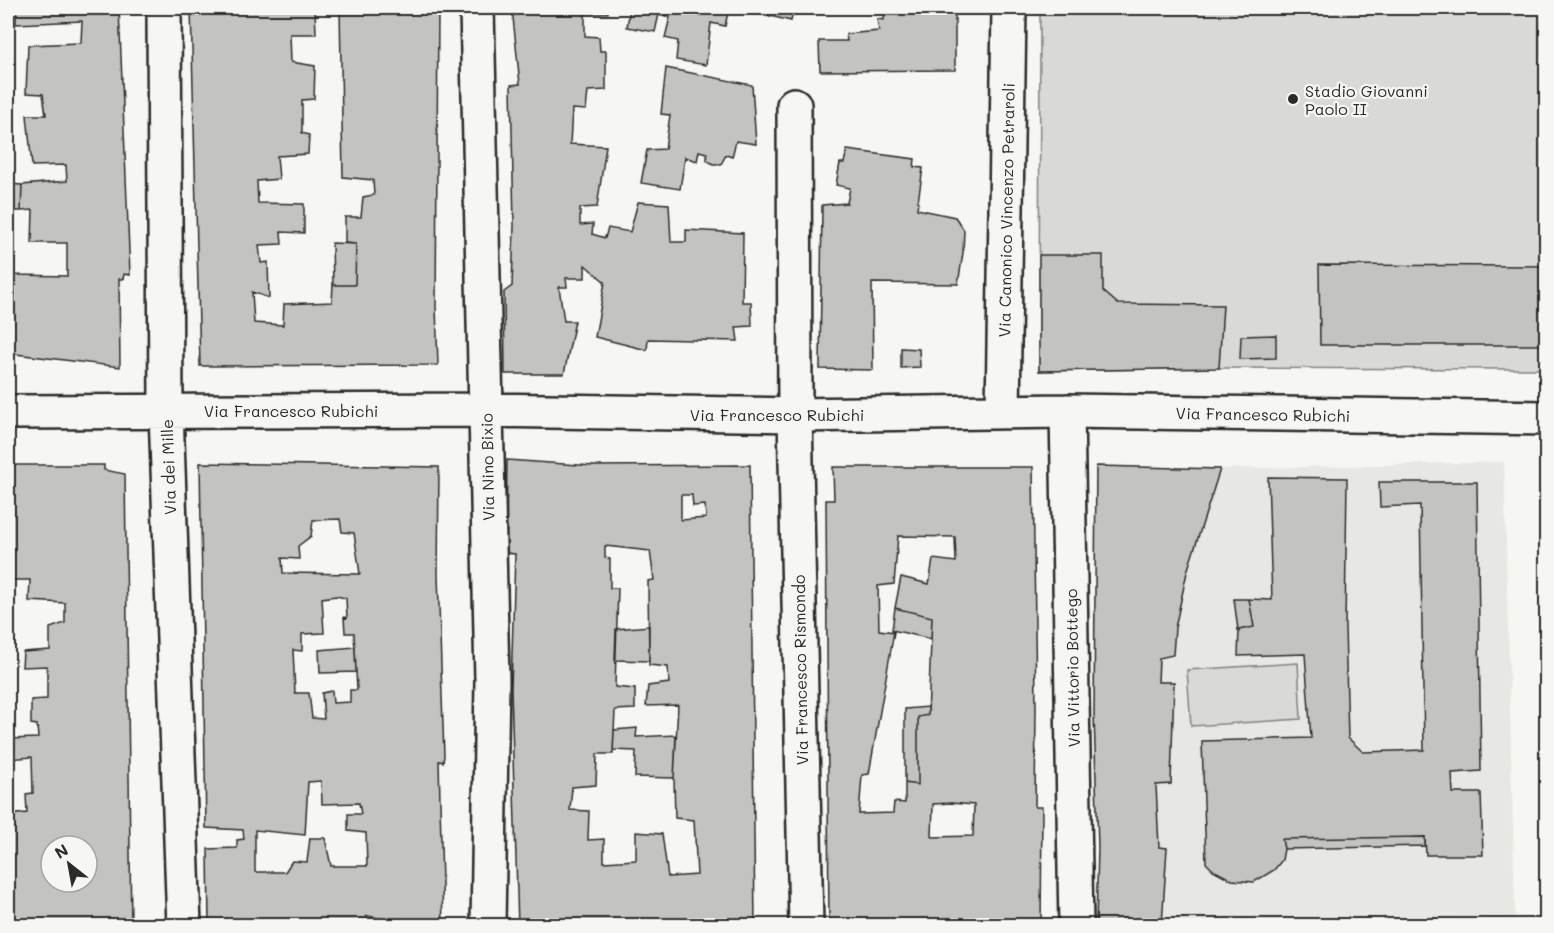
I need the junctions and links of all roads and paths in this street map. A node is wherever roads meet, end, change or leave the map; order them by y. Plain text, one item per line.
1 (164, 8) edge
2 (477, 8) edge
3 (1009, 8) edge
4 (794, 105) dead end
5 (486, 410) junction
6 (166, 411) junction
7 (1067, 411) junction
8 (8, 412) edge
9 (1003, 412) junction
10 (795, 415) junction
11 (1546, 418) edge
12 (184, 926) edge
13 (488, 926) edge
14 (806, 926) edge
15 (1076, 926) edge

1 - 6 street, Via dei Mille
2 - 5 street, Via Nino Bixio
3 - 9 street, Via Canonico Vincenzo Petraroli
4 - 10 street, Via Francesco Rismondo
5 - 6 street, Via Francesco Rubichi
5 - 10 street, Via Francesco Rubichi
5 - 13 street, Via Nino Bixio
6 - 8 street, Via Francesco Rubichi
6 - 12 street, Via dei Mille
7 - 9 street, Via Francesco Rubichi
7 - 11 street, Via Francesco Rubichi
7 - 15 street, Via Vittorio Bottego
9 - 10 street, Via Francesco Rubichi
10 - 14 street, Via Francesco Rismondo

